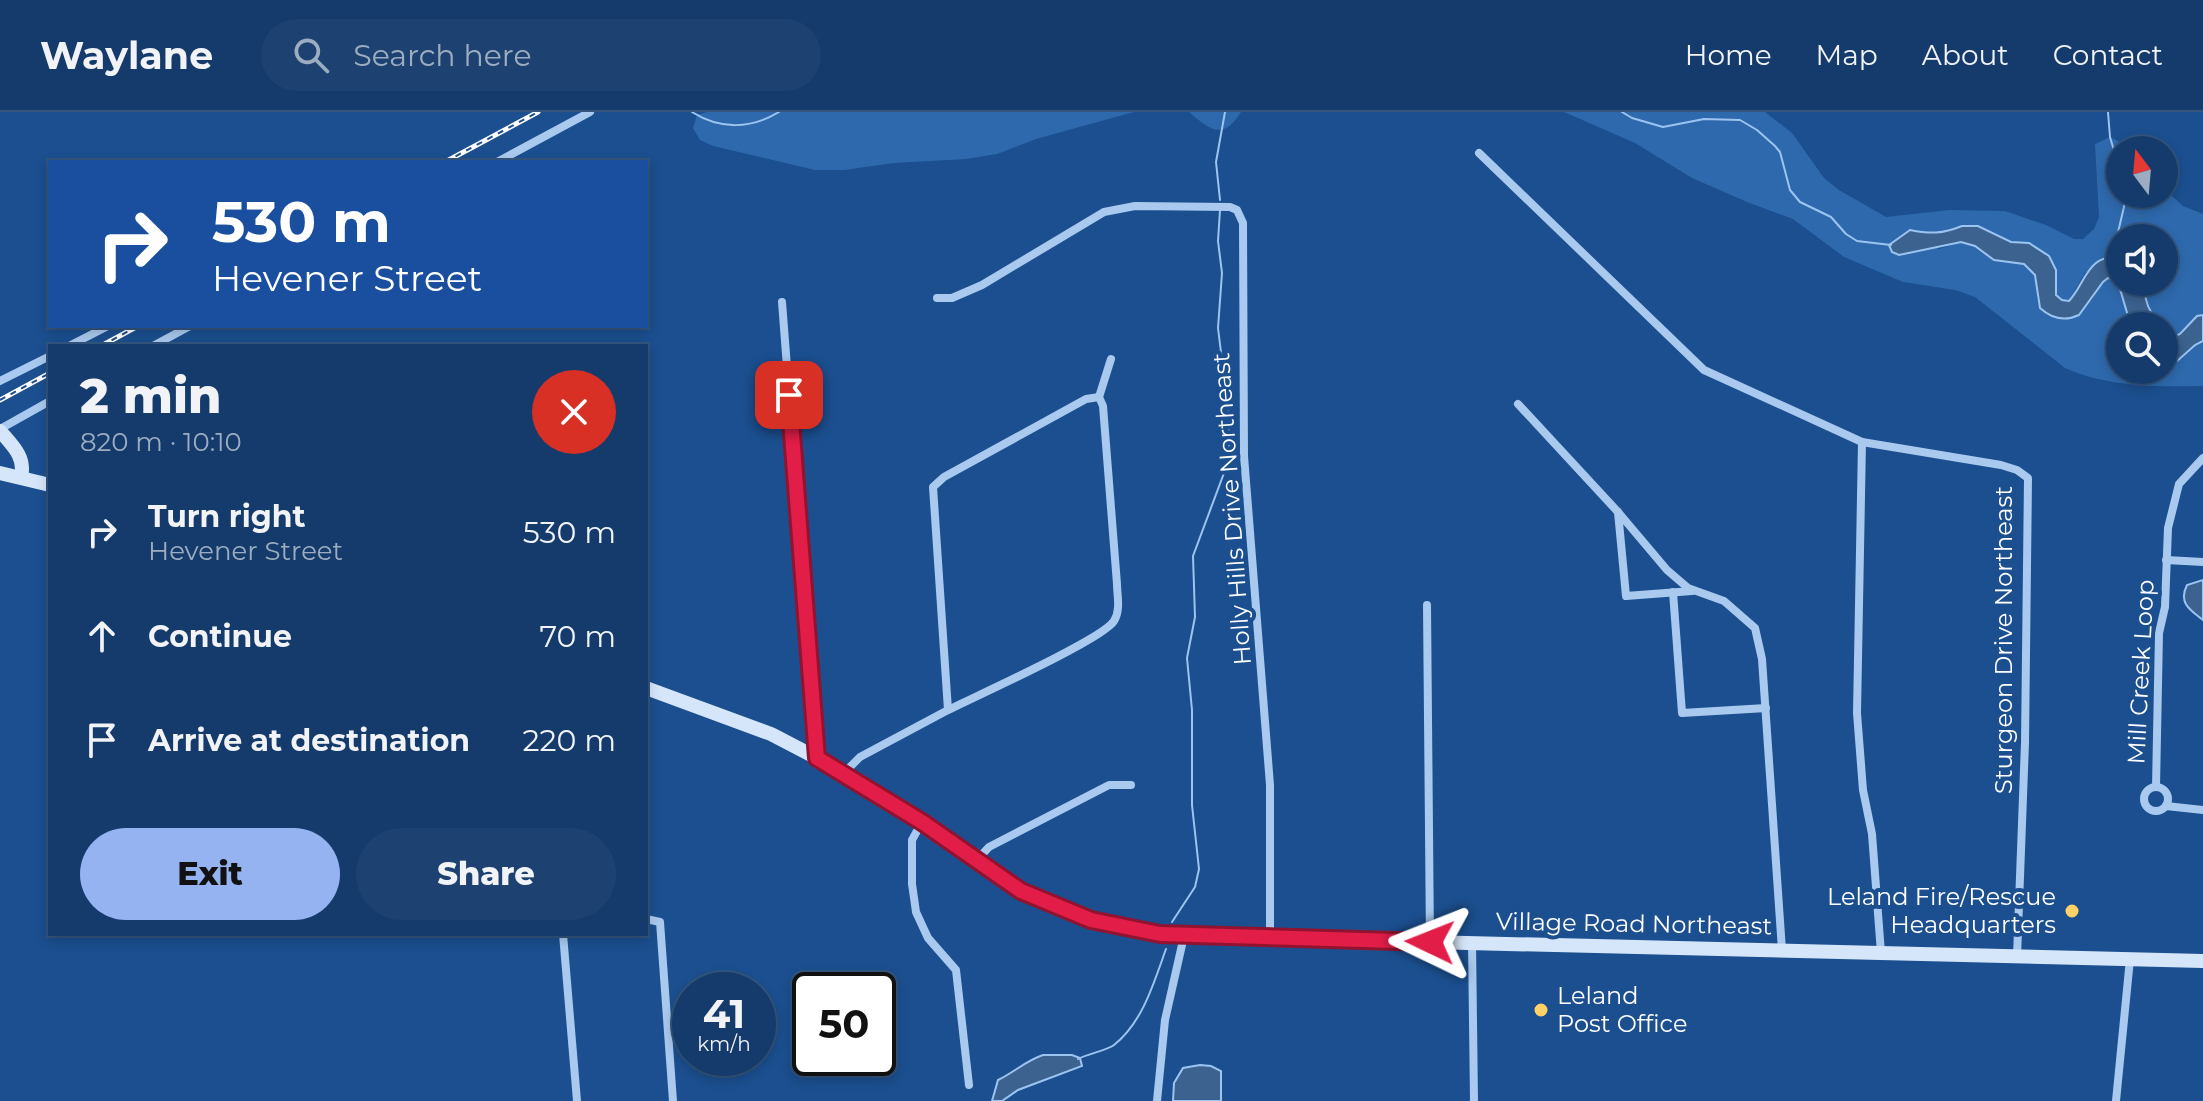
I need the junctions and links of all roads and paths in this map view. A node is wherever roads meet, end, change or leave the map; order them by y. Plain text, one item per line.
1 (590, 112) edge
2 (1479, 153) dead end
3 (501, 160) edge
4 (937, 298) dead end
5 (782, 302) dead end
6 (104, 328) edge
7 (186, 328) edge
8 (73, 344) edge
9 (157, 344) edge
10 (48, 357) edge
11 (1111, 359) dead end
12 (0, 381) edge
13 (1099, 397) junction
14 (48, 402) edge
15 (1518, 404) dead end
16 (0, 430) edge
17 (1862, 442) junction
18 (2203, 458) edge
19 (0, 473) edge
20 (21, 477) junction
21 (48, 484) edge
22 (1618, 512) junction
23 (2166, 560) junction
24 (2203, 562) edge
25 (1694, 590) junction
26 (1673, 592) junction
27 (1427, 605) dead end
28 (648, 689) edge
29 (1766, 708) junction
30 (948, 710) junction
31 (817, 758) junction
32 (844, 773) junction
33 (1131, 785) dead end
34 (2156, 787) junction
35 (2166, 806) junction
36 (2203, 810) edge
37 (922, 822) junction
38 (977, 860) junction
39 (648, 919) edge
40 (563, 936) edge
41 (1184, 936) junction
42 (1270, 938) junction
43 (1430, 942) junction
44 (1472, 942) junction
45 (1782, 950) junction
46 (1881, 953) junction
47 (2017, 957) junction
48 (2130, 959) junction
49 (2203, 961) edge
50 (969, 1085) dead end
51 (577, 1101) edge
52 (673, 1101) edge
53 (1157, 1101) edge
54 (1474, 1101) edge
55 (2116, 1101) edge

1 - 3 street
2 - 17 street, Sturgeon Drive Northeast
4 - 42 street, Holly Hills Drive Northeast
5 - 31 street
6 - 8 street
7 - 9 street
10 - 12 street
11 - 13 street
13 - 30 street
13 - 30 street
14 - 16 street
15 - 22 street
16 - 20 main road
17 - 46 street
17 - 47 street, Sturgeon Drive Northeast
18 - 23 street, Mill Creek Loop
19 - 20 main road
20 - 21 main road
22 - 25 street
22 - 26 street
23 - 24 street, Mill Creek Loop
23 - 34 street, Mill Creek Loop
25 - 26 street
25 - 29 street
26 - 29 street
27 - 43 street
28 - 31 main road, Village Road Northeast
29 - 45 street
30 - 32 street
31 - 32 main road, Village Road Northeast
32 - 37 main road, Village Road Northeast
33 - 38 street
34 - 35 street
34 - 35 street
35 - 36 street
37 - 38 main road, Village Road Northeast
37 - 50 street
38 - 41 main road, Village Road Northeast
39 - 52 street
40 - 51 street
41 - 42 main road, Village Road Northeast
41 - 53 street
42 - 43 main road, Village Road Northeast
43 - 44 main road, Village Road Northeast
44 - 45 main road, Village Road Northeast
44 - 54 street
45 - 46 main road, Village Road Northeast
46 - 47 main road, Village Road Northeast
47 - 48 main road, Village Road Northeast
48 - 49 main road, Village Road Northeast
48 - 55 street

